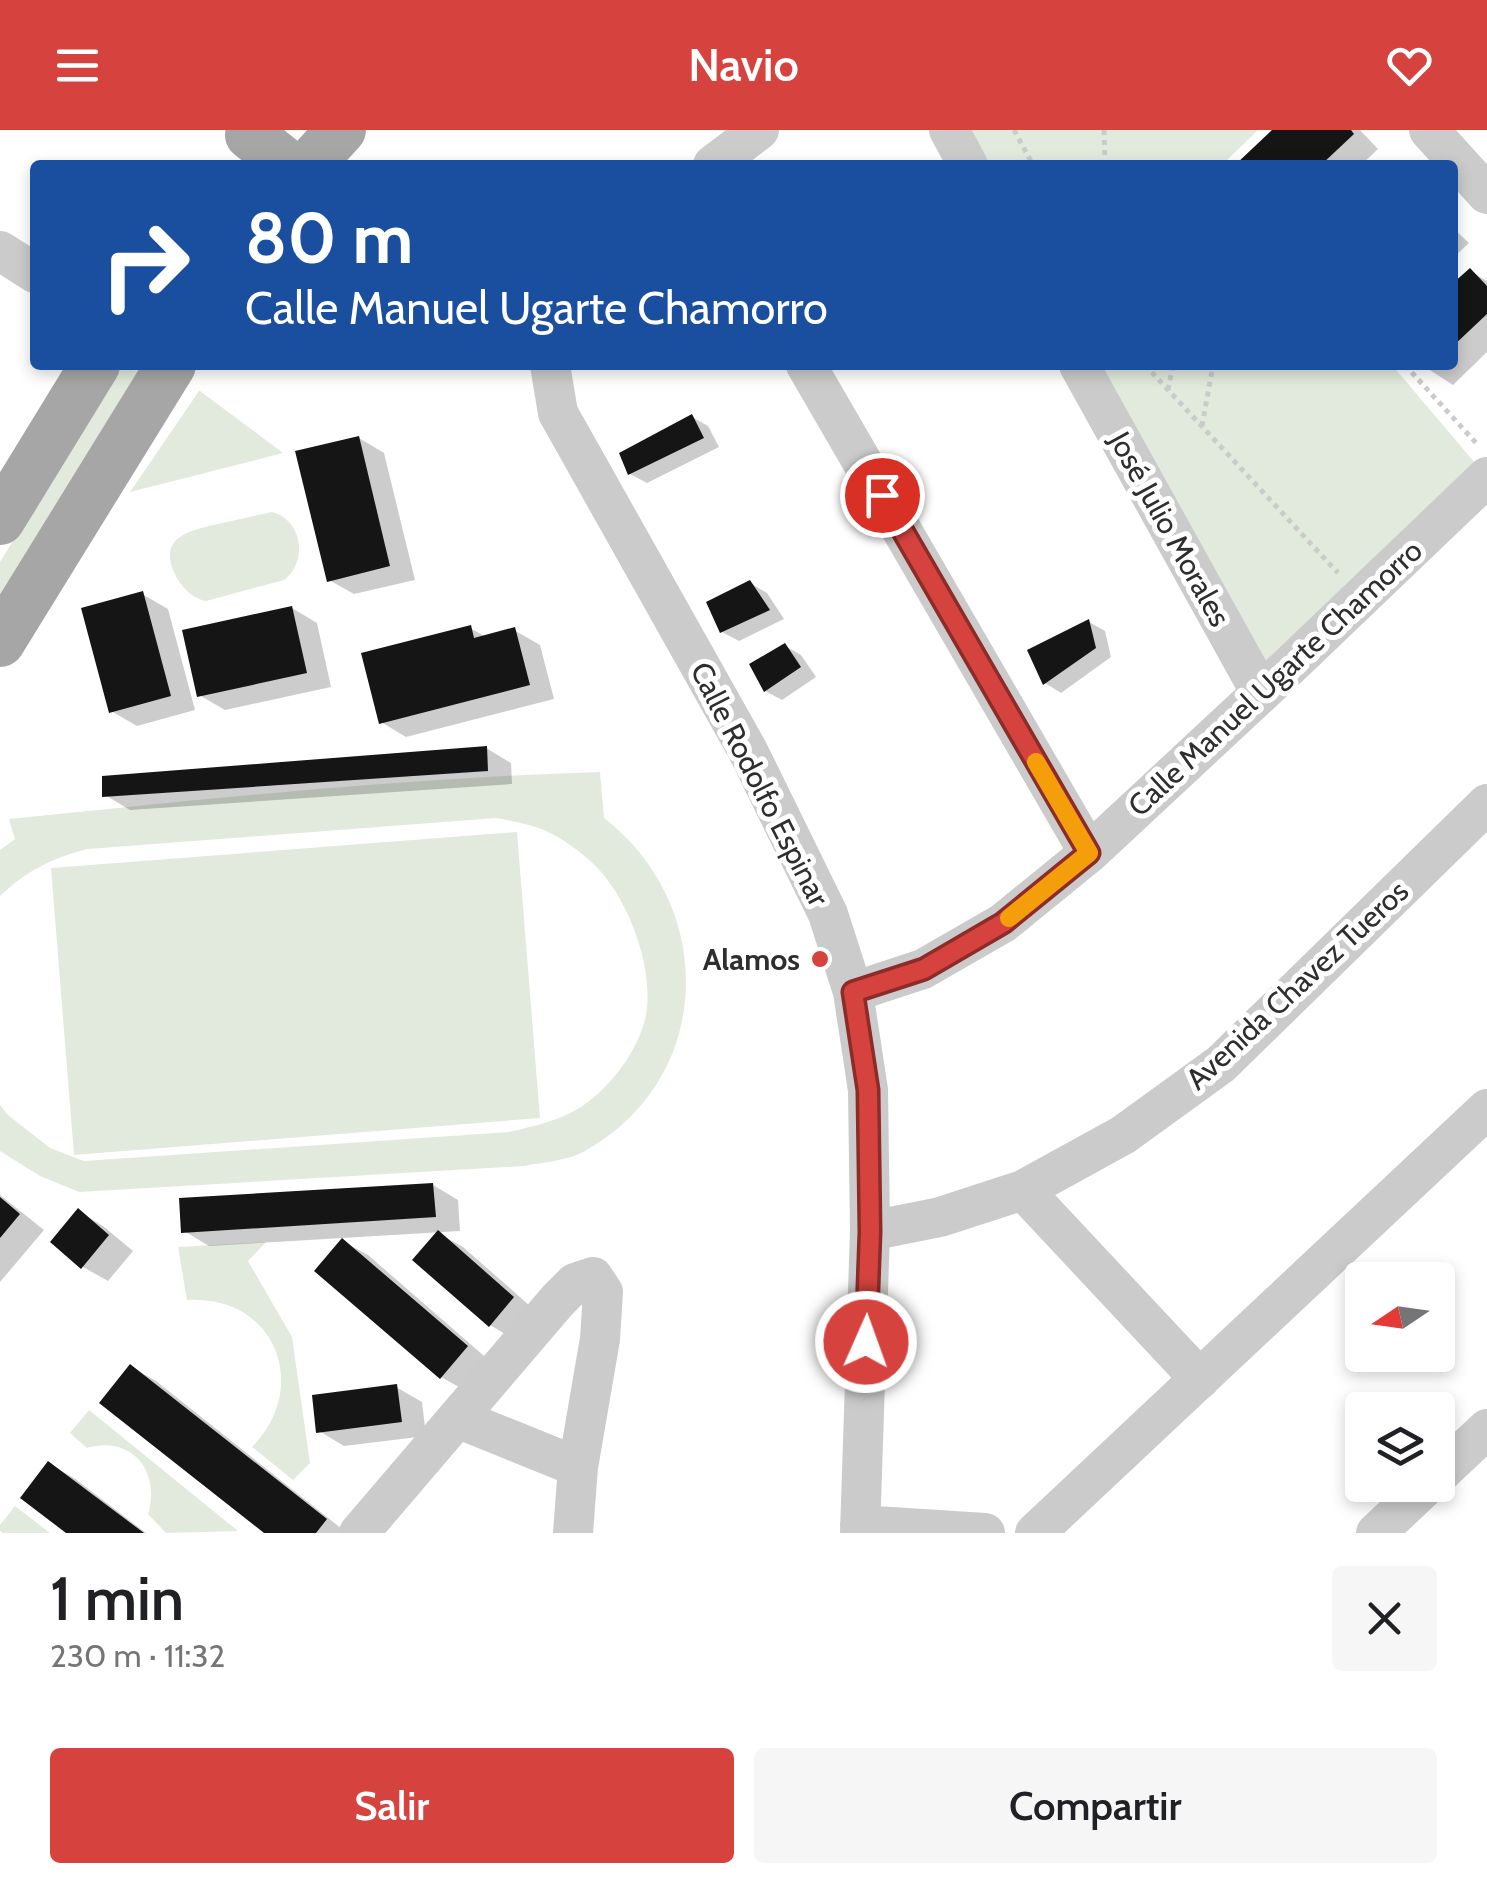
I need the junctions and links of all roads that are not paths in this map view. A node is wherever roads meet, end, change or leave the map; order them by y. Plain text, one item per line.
1 (341, 130) edge
2 (759, 130) edge
3 (949, 130) edge
4 (1428, 130) edge
5 (314, 160) edge
6 (720, 160) edge
7 (965, 160) edge
8 (1456, 160) edge
9 (1458, 163) edge
10 (1487, 194) edge
11 (0, 251) edge
12 (30, 270) edge
13 (92, 370) edge
14 (168, 370) edge
15 (551, 370) edge
16 (809, 370) edge
17 (1082, 370) edge
18 (1487, 477) edge
19 (0, 520) edge
20 (0, 642) edge
21 (1261, 693) junction
22 (1487, 804) edge
23 (1089, 853) junction
24 (853, 992) junction
25 (1487, 1109) edge
26 (1023, 1190) junction
27 (870, 1232) junction
28 (1200, 1379) junction
29 (457, 1418) junction
30 (1487, 1428) edge
31 (1455, 1459) edge
32 (578, 1467) junction
33 (1409, 1502) edge
34 (860, 1529) edge
35 (359, 1533) edge
36 (572, 1533) edge
37 (985, 1533) edge
38 (1036, 1533) edge
39 (1376, 1533) edge

1 - 5 main road
2 - 6 street
3 - 7 street
4 - 8 street
9 - 10 street
11 - 12 street
13 - 19 main road
14 - 20 main road
15 - 24 street, Calle Rodolfo Espinar
16 - 23 street
17 - 21 street, José Julio Morales
18 - 21 street, Calle Manuel Ugarte Chamorro
21 - 23 street, Calle Manuel Ugarte Chamorro
22 - 26 street, Avenida Chavez Tueros
23 - 24 street, Calle Manuel Ugarte Chamorro
24 - 27 street, Calle Rodolfo Espinar
25 - 28 street
26 - 27 street, Avenida Chavez Tueros
26 - 28 street
27 - 34 street, Calle Rodolfo Espinar
28 - 38 street
29 - 32 street
29 - 32 street
29 - 35 street
30 - 31 street
32 - 36 street
33 - 39 street
34 - 37 street

